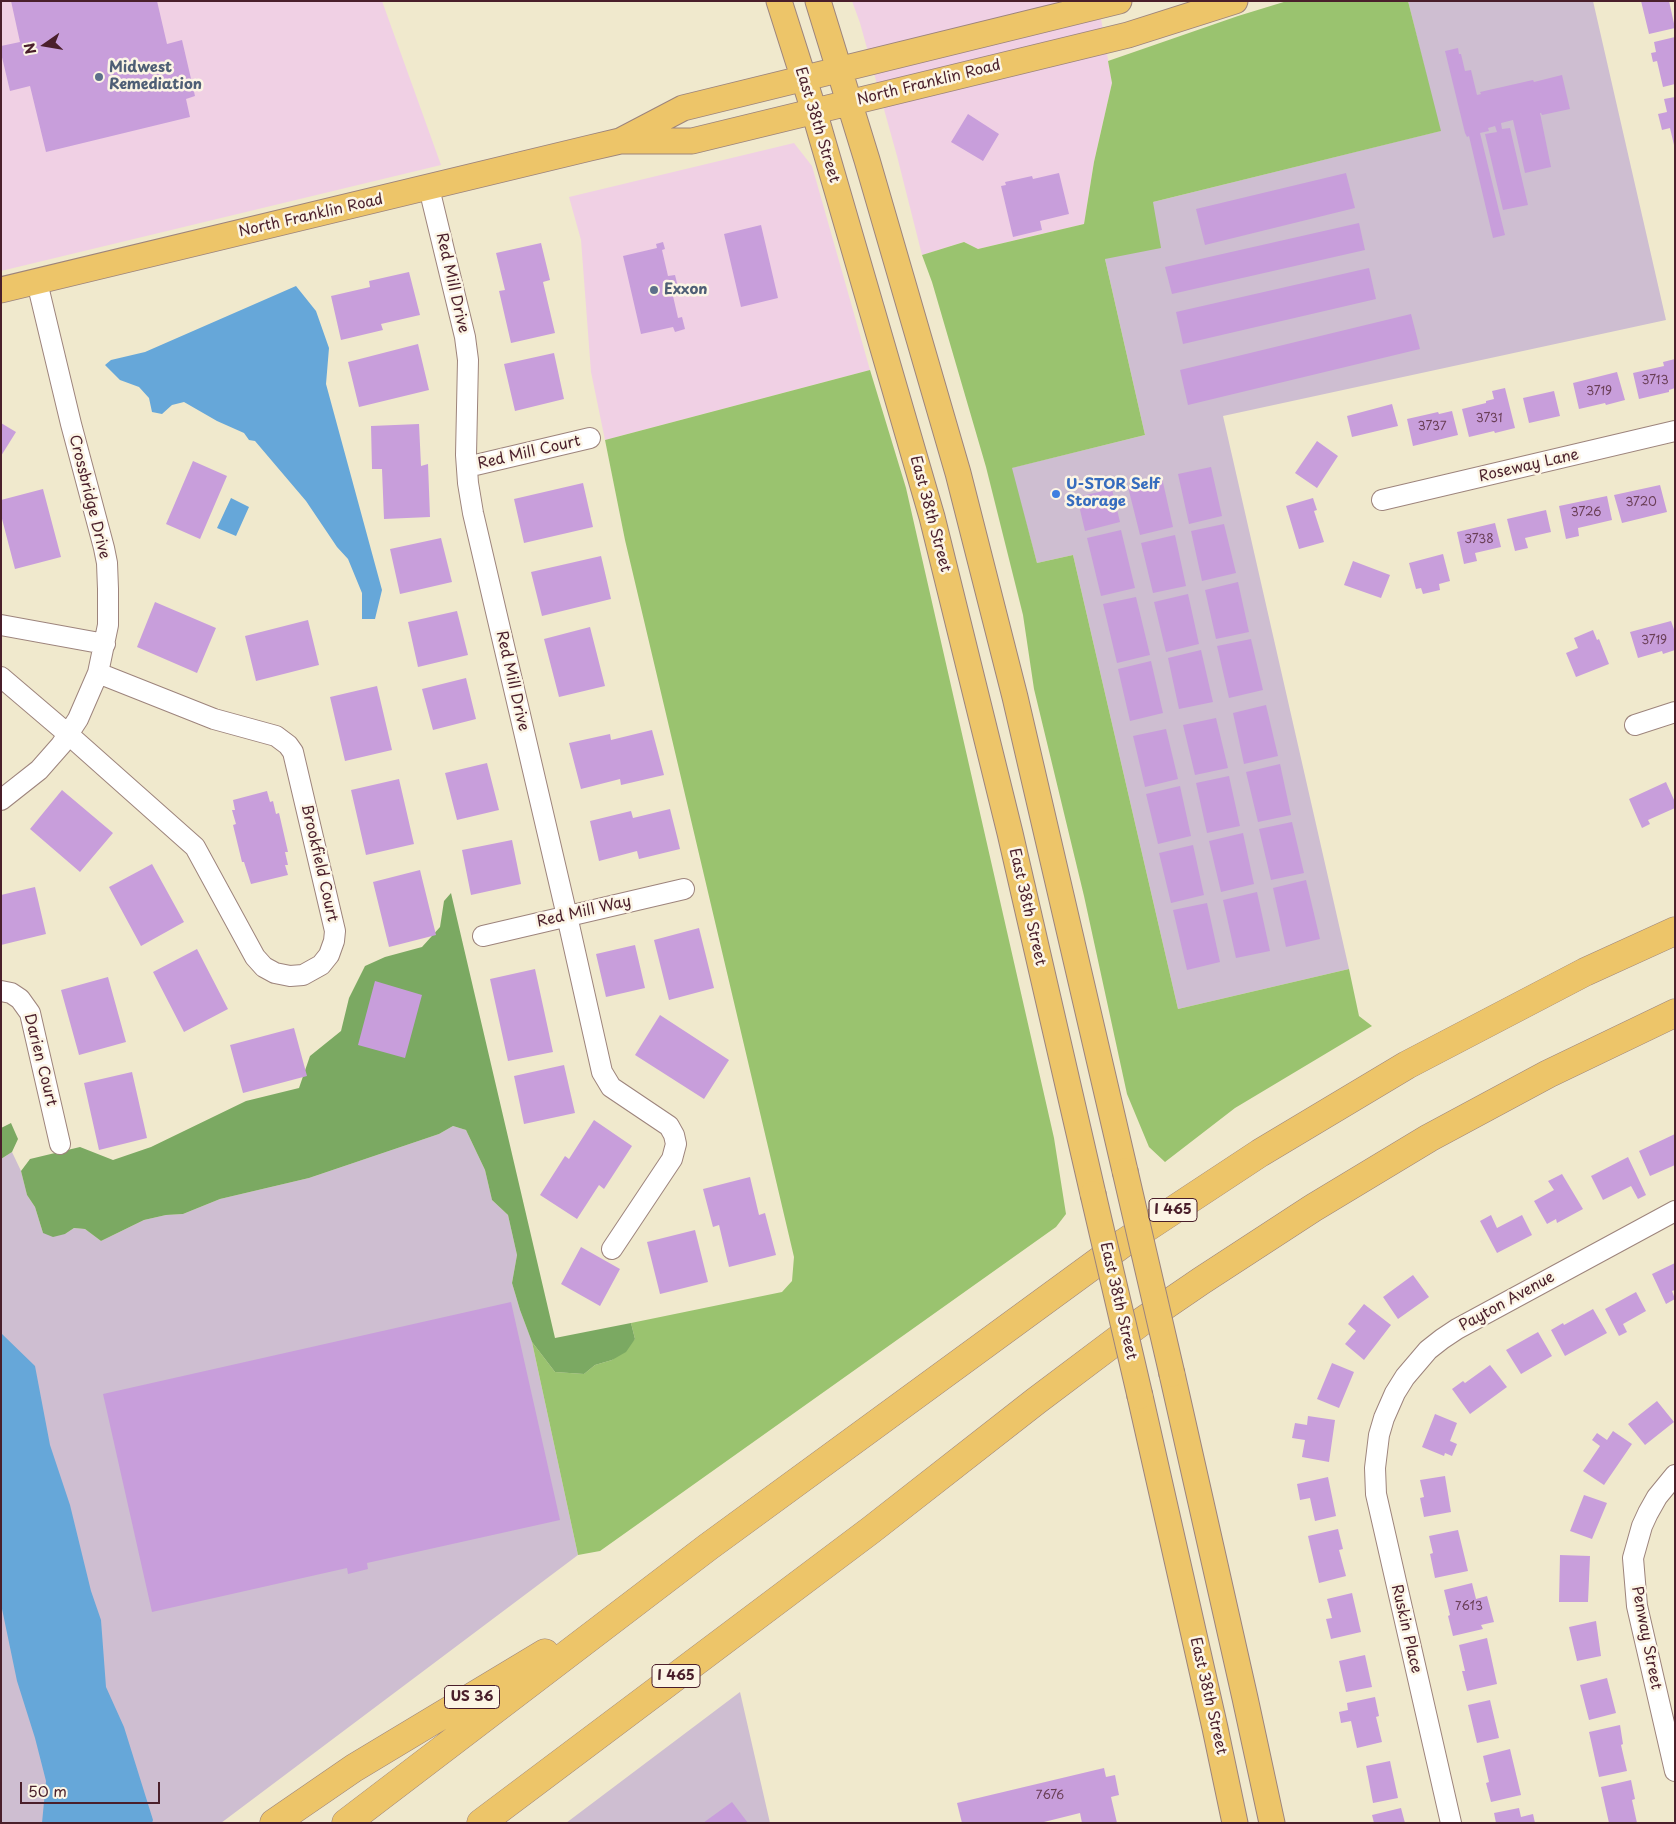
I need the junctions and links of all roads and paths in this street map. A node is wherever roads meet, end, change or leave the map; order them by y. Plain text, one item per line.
1 (779, 1) edge
2 (818, 1) edge
3 (1118, 1) edge
4 (1235, 1) edge
5 (839, 69) junction
6 (803, 77) junction
7 (850, 103) junction
8 (814, 111) junction
9 (620, 141) junction
10 (429, 188) junction
11 (37, 282) junction
12 (1, 290) edge
13 (1675, 431) edge
14 (590, 438) dead end
15 (468, 467) junction
16 (1382, 500) dead end
17 (1, 625) edge
18 (105, 644) junction
19 (98, 673) junction
20 (1, 678) edge
21 (1675, 712) edge
22 (1635, 725) dead end
23 (69, 735) junction
24 (1, 800) edge
25 (684, 889) dead end
26 (567, 916) junction
27 (1675, 931) edge
28 (483, 936) dead end
29 (1, 991) edge
30 (1675, 1013) edge
31 (60, 1144) dead end
32 (1675, 1211) edge
33 (612, 1248) dead end
34 (1379, 1435) joint
35 (1675, 1475) edge
36 (672, 1576) junction
37 (1667, 1696) edge
38 (1675, 1771) edge
39 (274, 1823) edge
40 (346, 1823) edge
41 (481, 1823) edge
42 (1235, 1823) edge
43 (1272, 1823) edge
44 (1451, 1823) edge

1 - 6 main road, East 38th Street
2 - 5 main road
3 - 5 main road, North Franklin Road
4 - 7 main road, North Franklin Road
5 - 6 main road, North Franklin Road
5 - 7 main road
6 - 8 main road, East 38th Street
6 - 9 main road, North Franklin Road
7 - 8 main road, North Franklin Road
7 - 43 main road, bridge
8 - 9 main road, North Franklin Road
8 - 42 main road, East 38th Street, bridge
9 - 10 main road, North Franklin Road
10 - 11 main road, North Franklin Road
10 - 15 street, Red Mill Drive
11 - 12 main road, North Franklin Road
11 - 18 street, Crossbridge Drive
13 - 16 street, Roseway Lane
14 - 15 street, Red Mill Court
15 - 26 street, Red Mill Drive
17 - 18 street
18 - 19 street, Crossbridge Drive
19 - 23 street, Crossbridge Drive
19 - 23 street, Brookfield Court
20 - 23 street, Brookfield Court
21 - 22 street
23 - 24 street, Crossbridge Drive
25 - 26 street, Red Mill Way
26 - 28 street, Red Mill Way
26 - 33 street, Red Mill Drive
27 - 36 highway, I 465
29 - 31 street, Darien Court
30 - 41 highway, I 465
32 - 34 street, Payton Avenue
34 - 44 street, Ruskin Place
35 - 37 street, Penway Street
36 - 39 highway, US 36
36 - 40 highway, I 465
37 - 38 street, Penway Street

